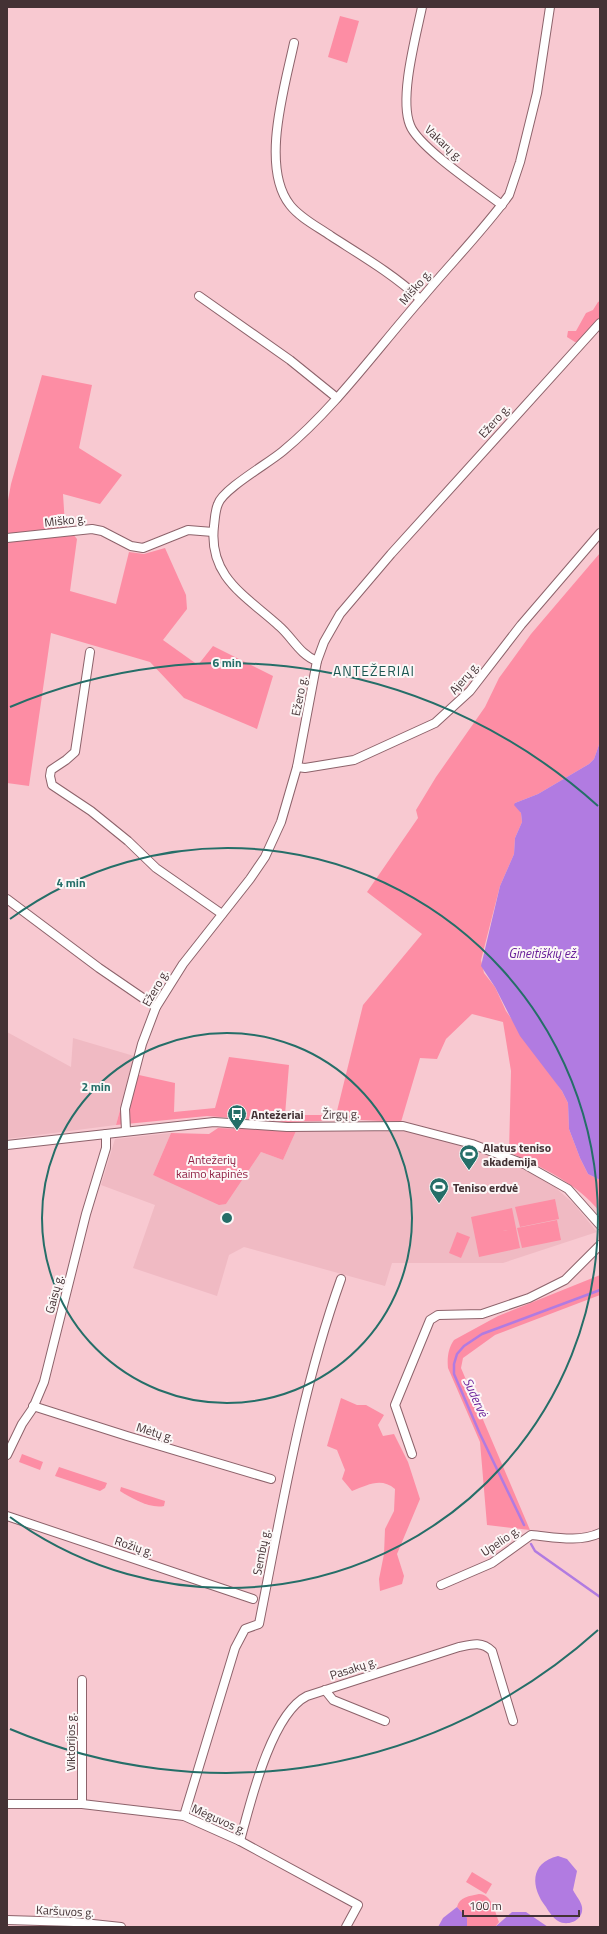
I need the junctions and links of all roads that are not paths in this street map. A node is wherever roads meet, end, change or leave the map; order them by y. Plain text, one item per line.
1 (422, 7) edge
2 (550, 7) edge
3 (294, 43) dead end
4 (502, 205) junction
5 (199, 296) dead end
6 (420, 299) junction
7 (600, 323) edge
8 (338, 398) junction
9 (213, 532) junction
10 (600, 533) edge
11 (7, 538) edge
12 (90, 652) dead end
13 (318, 661) junction
14 (297, 767) junction
15 (7, 899) edge
16 (222, 914) junction
17 (156, 1007) junction
18 (126, 1131) junction
19 (106, 1134) junction
20 (7, 1145) edge
21 (600, 1225) edge
22 (600, 1245) edge
23 (340, 1279) dead end
24 (33, 1406) junction
25 (412, 1454) dead end
26 (7, 1455) edge
27 (271, 1479) dead end
28 (7, 1516) edge
29 (599, 1535) edge
30 (440, 1585) dead end
31 (254, 1599) dead end
32 (82, 1680) dead end
33 (325, 1690) junction
34 (385, 1721) dead end
35 (514, 1721) dead end
36 (7, 1804) edge
37 (82, 1804) junction
38 (184, 1816) junction
39 (240, 1841) junction
40 (7, 1920) edge
41 (121, 1927) edge
42 (346, 1927) edge

1 - 4 street, Vakarų g.
2 - 4 street, Miško g.
3 - 6 street
4 - 6 street, Miško g.
5 - 8 street
6 - 8 street, Miško g.
7 - 13 street, Ežero g.
8 - 9 street, Miško g.
9 - 11 street, Miško g.
9 - 13 street, Miško g.
10 - 14 street, Ajerų g.
12 - 16 street
13 - 14 street, Ežero g.
14 - 16 street, Ežero g.
15 - 17 street
16 - 17 street, Ežero g.
17 - 18 street, Ežero g.
18 - 19 street, Žirgų g.
18 - 21 street, Žirgų g.
19 - 20 street, Žirgų g.
19 - 24 street, Gaisų g.
22 - 25 street
23 - 38 street, Sembų g.
24 - 26 street, Gaisų g.
24 - 27 street, Mėtų g.
28 - 31 street, Rožių g.
29 - 30 street, Upelio g.
32 - 37 street, Viktorijos g.
33 - 34 street
33 - 35 street, Pasakų g.
33 - 39 street, Pasakų g.
36 - 37 street, Mėguvos g.
37 - 38 street, Mėguvos g.
38 - 39 street, Mėguvos g.
39 - 42 street, Mėguvos g.
40 - 41 street, Karšuvos g.

